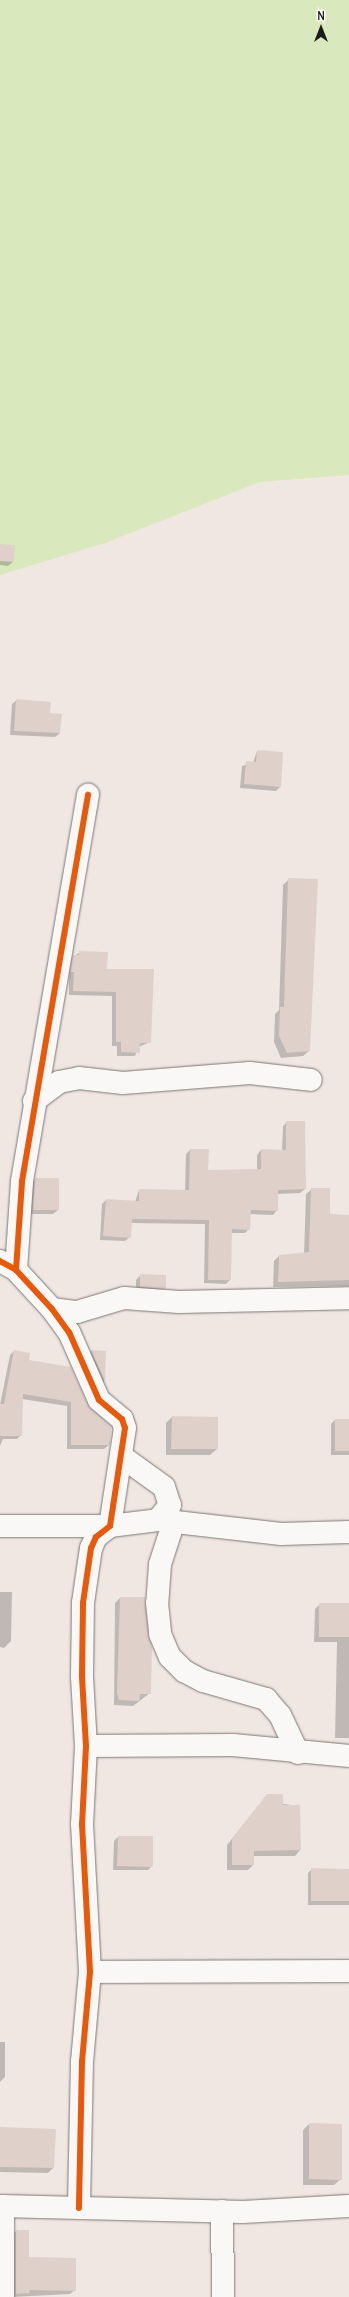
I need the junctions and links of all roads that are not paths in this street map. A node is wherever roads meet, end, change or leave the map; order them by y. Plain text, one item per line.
1 (88, 796) dead end
2 (311, 1080) dead end
3 (34, 1100) junction
4 (8, 1266) edge
5 (349, 1298) edge
6 (52, 1309) junction
7 (77, 1312) junction
8 (69, 1332) junction
9 (122, 1456) junction
10 (166, 1520) junction
11 (0, 1526) edge
12 (110, 1526) junction
13 (349, 1532) edge
14 (86, 1746) junction
15 (298, 1753) junction
16 (349, 1756) edge
17 (349, 1971) edge
18 (90, 1972) junction
19 (2, 2206) edge
20 (349, 2206) edge
21 (80, 2208) junction
22 (222, 2211) junction
23 (3, 2297) edge
24 (223, 2297) edge

1 - 3 street
2 - 3 street
3 - 4 street
4 - 6 street
5 - 7 street
6 - 7 street
6 - 8 street
7 - 8 street
8 - 9 street
9 - 10 street
9 - 12 street
10 - 12 street
10 - 13 street
10 - 15 street
11 - 12 street
12 - 14 street
14 - 15 street
14 - 18 street
15 - 16 street
17 - 18 street
18 - 21 street
19 - 21 street
19 - 23 street
20 - 22 street
21 - 22 street
22 - 24 street

